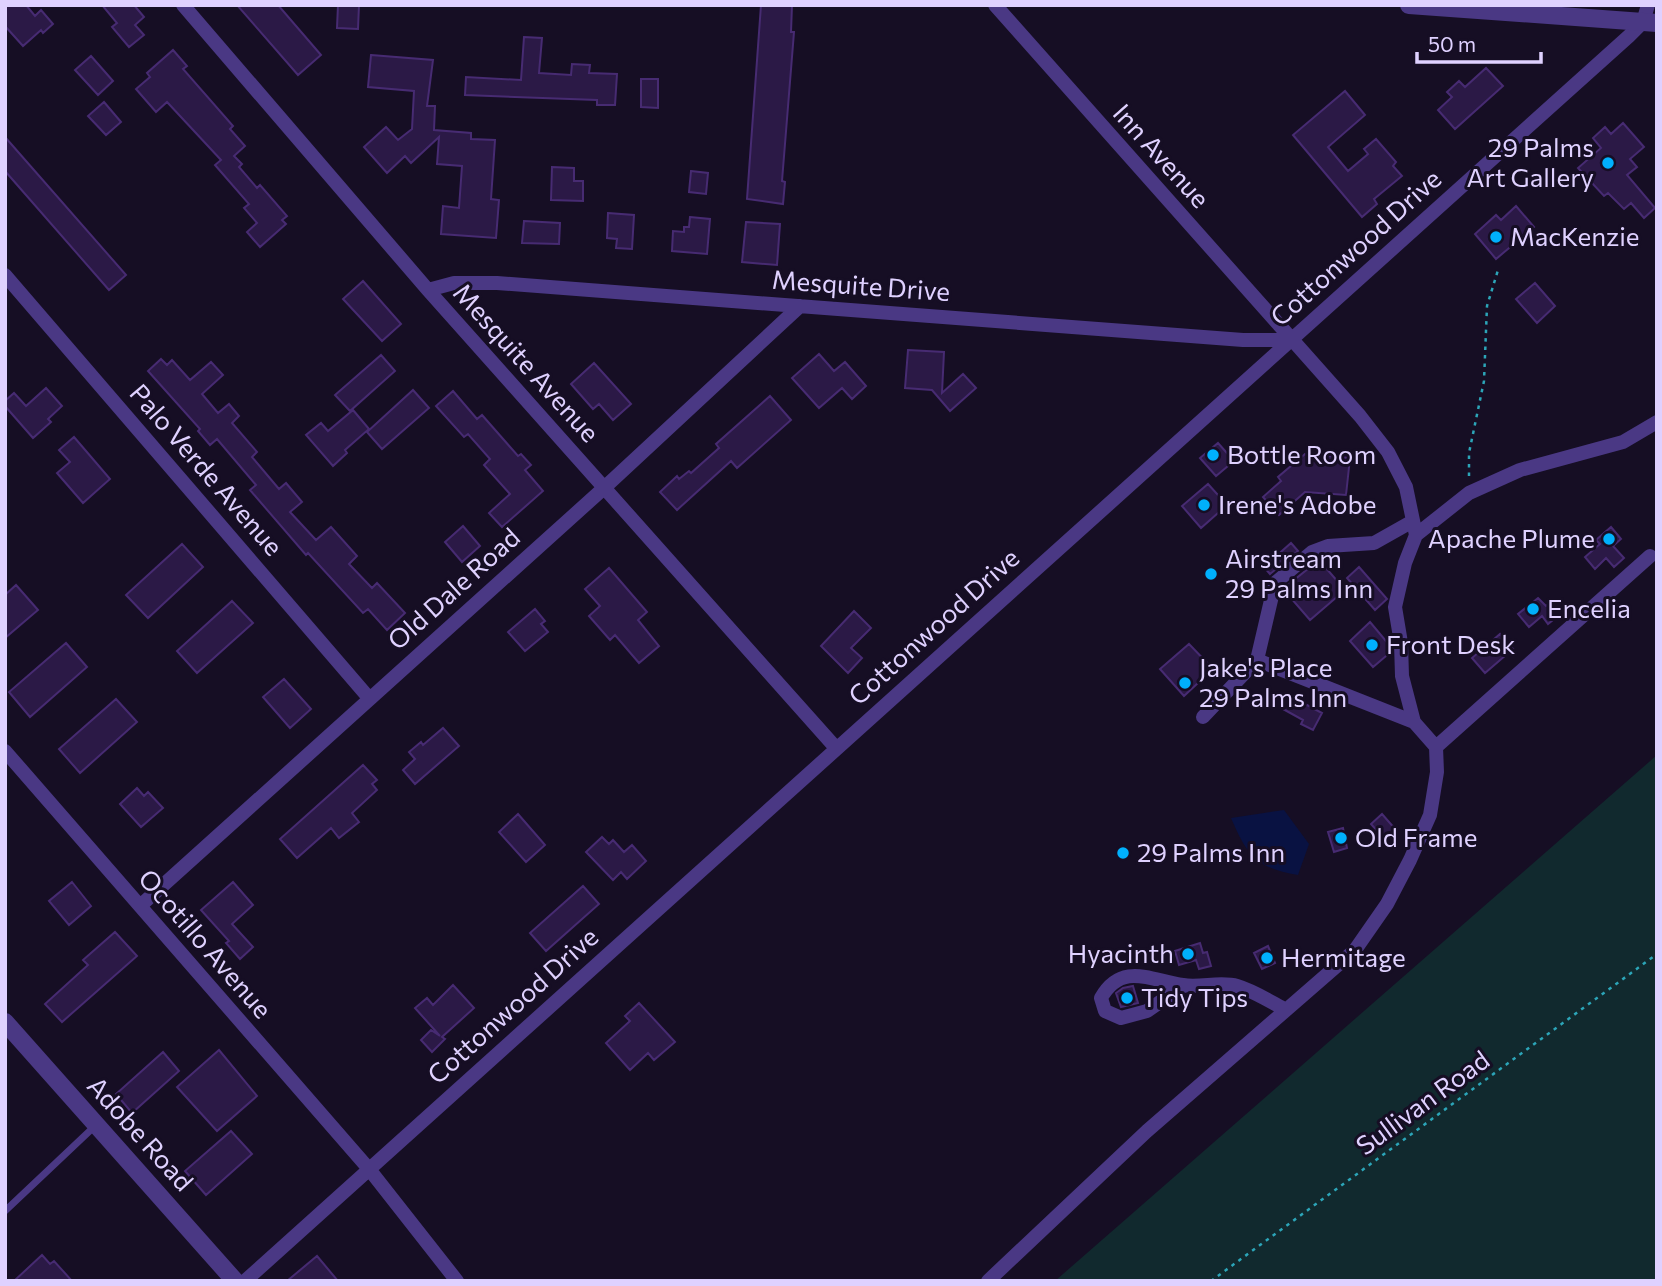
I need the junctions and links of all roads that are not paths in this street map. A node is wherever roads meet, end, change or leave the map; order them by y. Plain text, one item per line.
1 (183, 5) edge
2 (995, 5) edge
3 (1409, 5) edge
4 (1649, 17) edge
5 (5, 275) edge
6 (428, 290) junction
7 (800, 306) junction
8 (1291, 340) junction
9 (1657, 422) edge
10 (604, 488) junction
11 (1414, 528) junction
12 (1650, 556) dead end
13 (1257, 660) junction
14 (369, 698) junction
15 (1203, 718) dead end
16 (1414, 722) junction
17 (1436, 747) junction
18 (836, 748) junction
19 (5, 751) edge
20 (140, 906) junction
21 (1183, 986) junction
22 (1286, 1010) junction
23 (5, 1022) edge
24 (97, 1125) junction
25 (369, 1169) junction
26 (5, 1211) edge
27 (235, 1281) edge
28 (245, 1281) edge
29 (457, 1281) edge
30 (988, 1281) edge

1 - 6 street, Mesquite Avenue
2 - 8 street, Inn Avenue
3 - 4 street
4 - 8 street, Cottonwood Drive
5 - 14 street, Palo Verde Avenue
6 - 7 street, Mesquite Drive
6 - 10 street, Mesquite Avenue
7 - 8 street, Mesquite Drive
7 - 10 street, Old Dale Road
8 - 11 street, Inn Avenue
8 - 18 street, Cottonwood Drive
9 - 11 street
10 - 14 street, Old Dale Road
10 - 18 street, Mesquite Avenue
11 - 13 street
11 - 16 street
12 - 17 street
13 - 15 street
13 - 16 street
14 - 20 street, Old Dale Road
16 - 17 street
17 - 22 street
18 - 25 street, Cottonwood Drive
19 - 20 street, Ocotillo Avenue
20 - 25 street, Ocotillo Avenue
21 - 21 street
21 - 22 street
22 - 30 street
23 - 24 street, Adobe Road
24 - 26 lane
24 - 27 street, Adobe Road
25 - 28 street, Cottonwood Drive
25 - 29 street, Ocotillo Avenue

